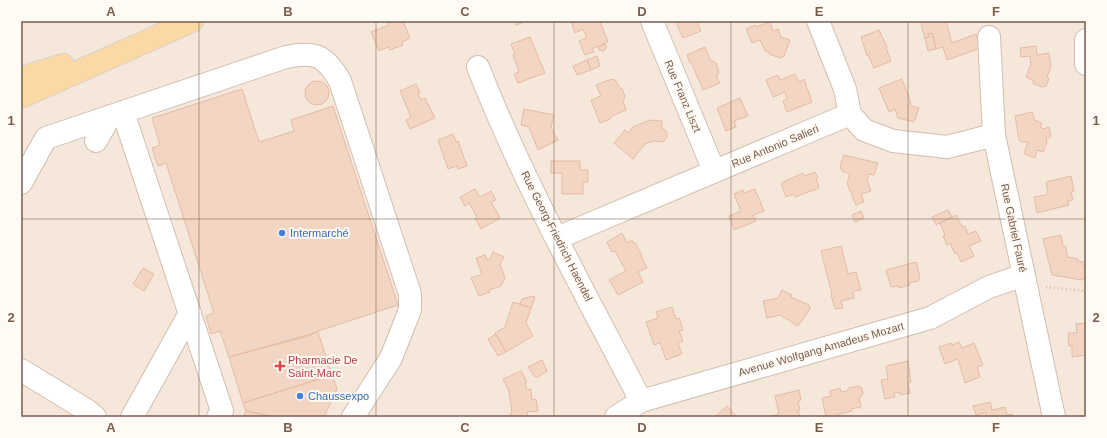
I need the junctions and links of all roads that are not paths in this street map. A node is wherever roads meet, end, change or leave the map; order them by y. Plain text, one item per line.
1 (192, 21) edge
2 (652, 21) edge
3 (818, 21) edge
4 (159, 34) junction
5 (989, 37) dead end
6 (1086, 40) edge
7 (1086, 64) edge
8 (478, 67) dead end
9 (21, 78) edge
10 (21, 96) edge
11 (117, 114) junction
12 (850, 114) junction
13 (994, 135) junction
14 (96, 141) dead end
15 (714, 171) junction
16 (21, 183) edge
17 (557, 238) junction
18 (1024, 280) junction
19 (190, 313) junction
20 (25, 367) edge
21 (641, 401) junction
22 (95, 417) edge
23 (132, 417) edge
24 (218, 417) edge
25 (353, 417) edge
26 (616, 417) edge
27 (1054, 417) edge

1 - 4 main road
2 - 15 street, Rue Franz Liszt
3 - 12 street
4 - 9 main road
4 - 10 main road
5 - 13 street, Rue Gabriel Fauré
6 - 7 street
8 - 17 street, Rue Georg-Friedrich Haendel
11 - 14 street
11 - 16 street
11 - 19 street
11 - 25 street
12 - 13 street
12 - 15 street, Rue Antonio Salieri
13 - 18 street, Rue Gabriel Fauré
15 - 17 street, Rue Antonio Salieri
17 - 21 street, Rue Georg-Friedrich Haendel
18 - 21 street, Avenue Wolfgang Amadeus Mozart
18 - 27 street, Rue Gabriel Fauré
19 - 23 street
19 - 24 street
20 - 22 street
21 - 26 street, Avenue Wolfgang Amadeus Mozart

